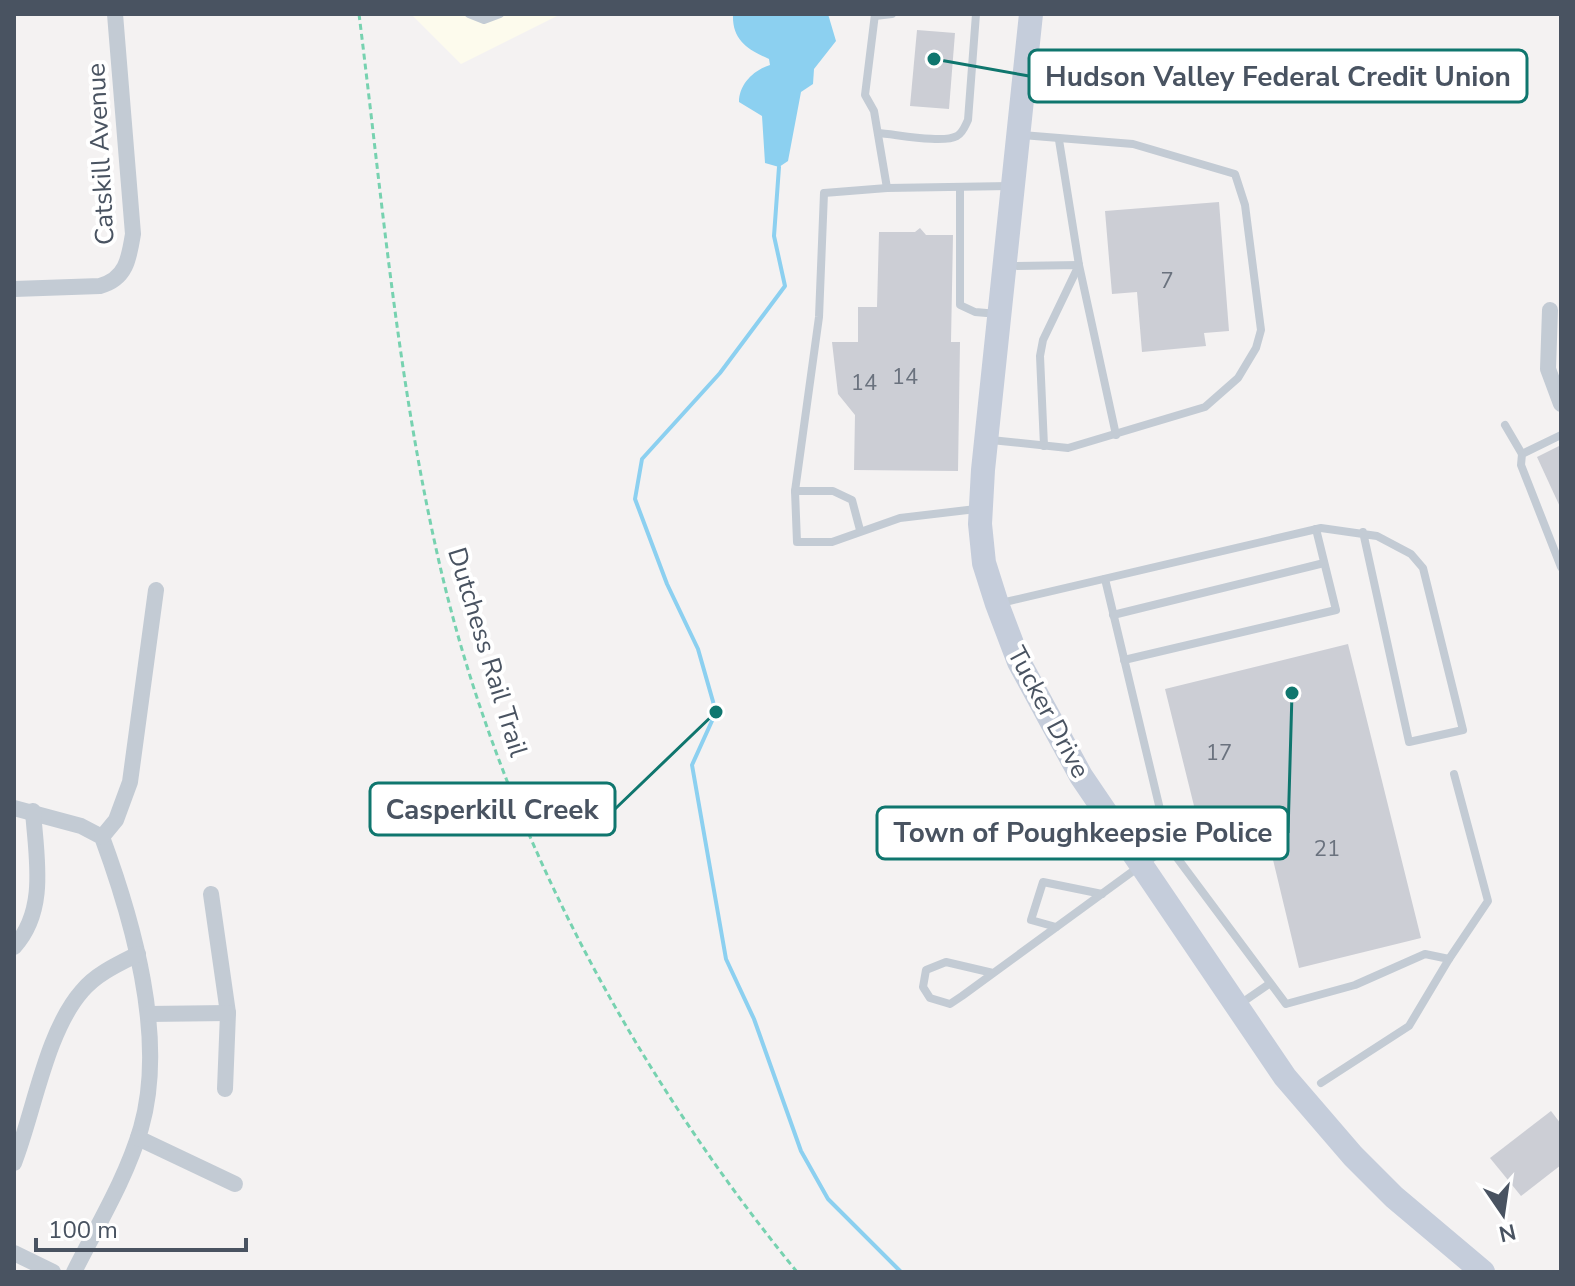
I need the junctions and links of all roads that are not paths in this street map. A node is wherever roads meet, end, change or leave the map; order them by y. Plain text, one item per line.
1 (115, 14) edge
2 (469, 14) edge
3 (500, 14) edge
4 (892, 14) edge
5 (976, 14) edge
6 (1031, 14) edge
7 (875, 15) edge
8 (878, 133) junction
9 (1017, 134) junction
10 (1059, 140) junction
11 (1011, 186) junction
12 (960, 187) junction
13 (887, 188) junction
14 (1079, 265) junction
15 (1003, 267) junction
16 (14, 289) edge
17 (1550, 310) dead end
18 (998, 314) junction
19 (1561, 404) edge
20 (1505, 425) dead end
21 (1116, 435) junction
22 (1561, 435) edge
23 (986, 439) junction
24 (1044, 446) junction
25 (1522, 454) junction
26 (795, 491) junction
27 (981, 509) junction
28 (1316, 529) junction
29 (860, 530) junction
30 (1363, 532) junction
31 (1560, 562) edge
32 (1324, 563) junction
33 (1105, 579) junction
34 (156, 590) dead end
35 (997, 604) junction
36 (1113, 615) junction
37 (1124, 660) junction
38 (1454, 774) dead end
39 (14, 808) edge
40 (33, 811) junction
41 (102, 837) junction
42 (1169, 847) junction
43 (1140, 866) junction
44 (211, 894) dead end
45 (1102, 894) junction
46 (1056, 927) junction
47 (14, 947) edge
48 (138, 954) junction
49 (1449, 959) junction
50 (993, 973) junction
51 (1269, 984) junction
52 (1236, 1007) junction
53 (228, 1013) junction
54 (148, 1014) junction
55 (1321, 1083) dead end
56 (225, 1089) dead end
57 (138, 1138) junction
58 (14, 1163) edge
59 (235, 1184) dead end
60 (14, 1253) edge
61 (53, 1272) edge
62 (74, 1272) edge
63 (1483, 1272) edge

1 - 16 street, Catskill Avenue
2 - 3 lane
4 - 7 lane
5 - 8 lane
6 - 9 street, Tucker Drive
7 - 8 lane
8 - 13 lane
9 - 10 lane
9 - 11 street, Tucker Drive
10 - 14 lane
10 - 21 lane
11 - 12 lane
11 - 15 street, Tucker Drive
12 - 13 lane
12 - 18 lane
13 - 26 lane
14 - 15 lane
14 - 21 lane
14 - 24 lane
15 - 18 street, Tucker Drive
17 - 19 street
18 - 23 street, Tucker Drive
20 - 25 lane
21 - 24 lane
22 - 25 lane
23 - 24 lane
23 - 27 street, Tucker Drive
25 - 31 lane
26 - 29 lane
26 - 29 lane
27 - 29 lane
27 - 35 street, Tucker Drive
28 - 30 lane
28 - 32 lane
28 - 33 lane
30 - 30 lane
32 - 36 lane
32 - 37 lane
33 - 35 lane
33 - 36 lane
34 - 41 street
35 - 43 street, Tucker Drive
36 - 37 lane
37 - 42 lane
38 - 49 lane
39 - 40 street
40 - 41 street
40 - 47 street
41 - 48 street
42 - 43 lane
42 - 51 lane
43 - 45 lane
43 - 52 street, Tucker Drive
44 - 53 street
45 - 46 lane
45 - 46 lane
46 - 50 lane
48 - 54 street
48 - 58 street
49 - 51 lane
49 - 55 lane
50 - 50 lane
51 - 52 lane
52 - 63 street, Tucker Drive
53 - 54 street
53 - 56 street
54 - 57 street
57 - 59 street
57 - 62 street
60 - 61 street

